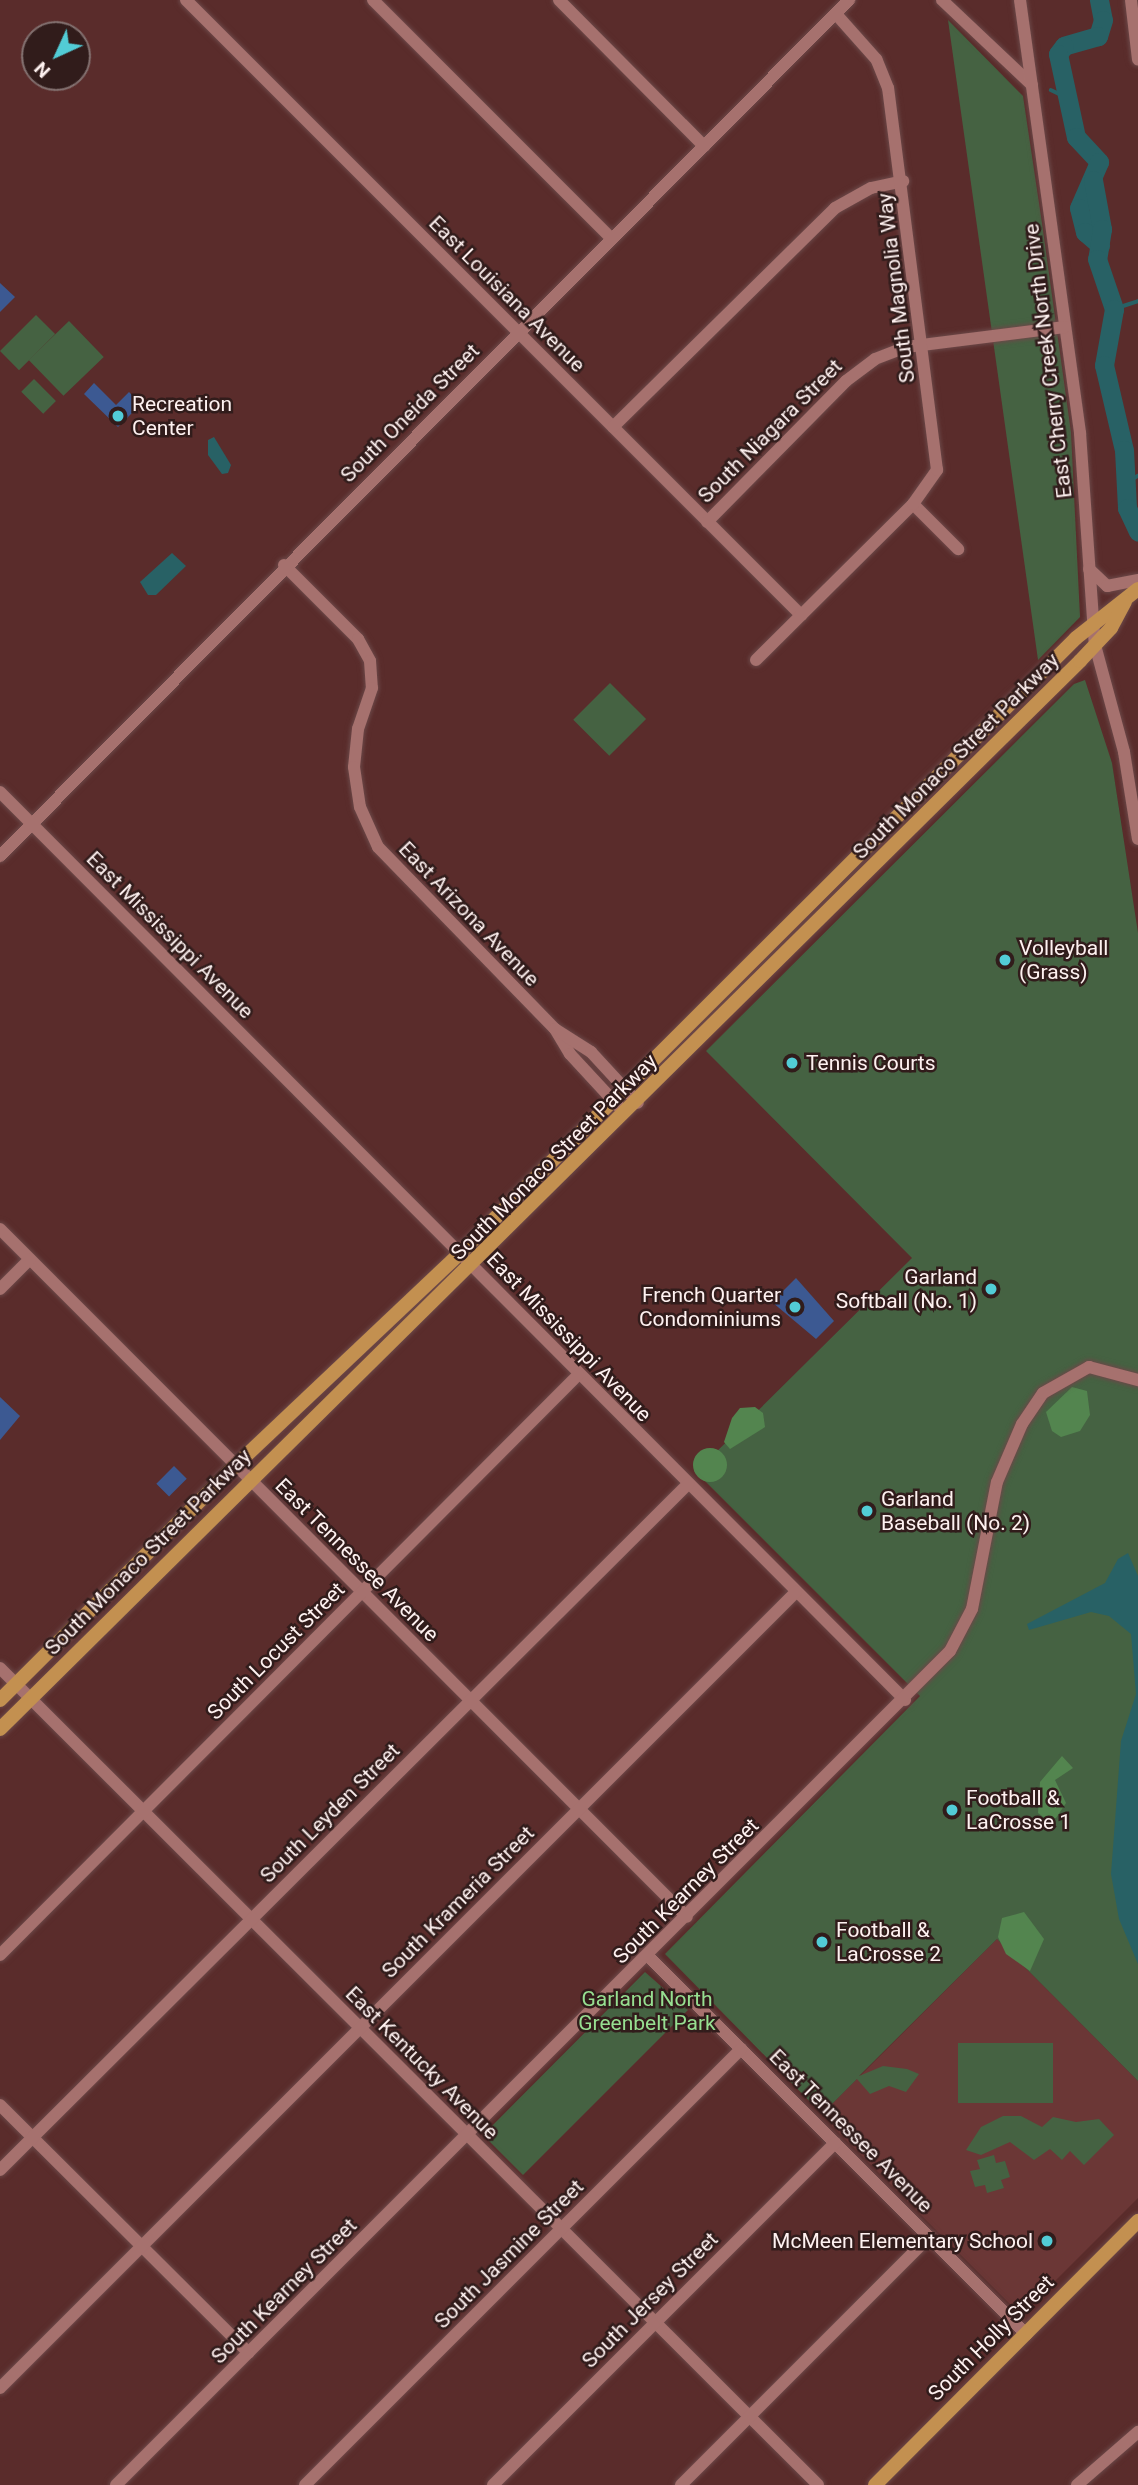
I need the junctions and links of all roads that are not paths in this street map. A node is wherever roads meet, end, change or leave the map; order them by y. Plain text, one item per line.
1 (186, 0) edge
2 (373, 0) edge
3 (559, 0) edge
4 (849, 0) edge
5 (942, 0) edge
6 (1020, 0) edge
7 (1131, 0) edge
8 (836, 14) junction
9 (1138, 60) edge
10 (1032, 85) junction
11 (704, 146) junction
12 (903, 181) junction
13 (610, 237) junction
14 (1065, 327) junction
15 (518, 332) junction
16 (921, 345) junction
17 (613, 427) junction
18 (913, 504) junction
19 (707, 522) junction
20 (958, 549) dead end
21 (284, 565) junction
22 (1087, 565) junction
23 (1138, 580) edge
24 (1138, 589) edge
25 (1125, 602) junction
26 (801, 615) junction
27 (1093, 621) junction
28 (1096, 645) junction
29 (756, 660) dead end
30 (0, 792) edge
31 (31, 823) junction
32 (1138, 839) edge
33 (0, 856) edge
34 (555, 1029) junction
35 (626, 1087) junction
36 (613, 1100) junction
37 (638, 1103) junction
38 (626, 1115) junction
39 (0, 1229) edge
40 (460, 1253) junction
41 (30, 1259) junction
42 (474, 1267) junction
43 (0, 1289) edge
44 (579, 1375) junction
45 (1138, 1380) edge
46 (236, 1465) junction
47 (250, 1479) junction
48 (688, 1484) junction
49 (362, 1592) junction
50 (796, 1592) junction
51 (0, 1668) edge
52 (16, 1685) junction
53 (30, 1699) junction
54 (0, 1700) edge
55 (470, 1700) junction
56 (905, 1700) junction
57 (0, 1729) edge
58 (579, 1809) junction
59 (142, 1811) junction
60 (687, 1917) junction
61 (251, 1920) junction
62 (0, 1955) edge
63 (648, 1956) junction
64 (360, 2027) junction
65 (741, 2049) junction
66 (0, 2105) edge
67 (467, 2136) junction
68 (33, 2137) junction
69 (835, 2143) junction
70 (0, 2170) edge
71 (1138, 2221) edge
72 (561, 2229) junction
73 (929, 2237) junction
74 (142, 2246) junction
75 (655, 2323) junction
76 (1026, 2334) junction
77 (249, 2353) junction
78 (0, 2388) edge
79 (750, 2417) junction
80 (1138, 2432) edge
81 (116, 2485) edge
82 (305, 2485) edge
83 (493, 2485) edge
84 (681, 2485) edge
85 (818, 2485) edge
86 (875, 2485) edge
87 (1077, 2485) edge

1 - 15 street, East Louisiana Avenue
2 - 13 street
3 - 11 street
4 - 8 street, South Oneida Street
5 - 10 street
6 - 10 street, East Cherry Creek North Drive
7 - 9 street
8 - 11 street, South Oneida Street
8 - 12 street, South Magnolia Way
10 - 14 street, East Cherry Creek North Drive
11 - 13 street, South Oneida Street
12 - 16 street, South Magnolia Way
12 - 17 street
13 - 15 street, South Oneida Street
14 - 16 street, South Niagara Street
14 - 22 street, East Cherry Creek North Drive
15 - 17 street, East Louisiana Avenue
15 - 21 street, South Oneida Street
16 - 18 street, South Magnolia Way
16 - 19 street, South Niagara Street
17 - 19 street, East Louisiana Avenue
18 - 20 street
18 - 26 street, South Magnolia Way
19 - 26 street, East Louisiana Avenue
21 - 31 street, South Oneida Street
21 - 34 street, East Arizona Avenue
22 - 23 street
22 - 27 street, East Cherry Creek North Drive
24 - 25 main road, South Monaco Street Parkway
25 - 27 main road, South Monaco Street Parkway
25 - 28 main road, South Monaco Street Parkway
26 - 29 street, South Magnolia Way
27 - 28 street, East Cherry Creek North Drive
27 - 35 main road, South Monaco Street Parkway
28 - 32 street, East Cherry Creek North Drive
28 - 37 main road, South Monaco Street Parkway
30 - 31 street, East Mississippi Avenue
31 - 33 street, South Oneida Street
31 - 40 street, East Mississippi Avenue
34 - 35 street, East Arizona Avenue
34 - 36 street, East Arizona Avenue
35 - 36 main road, South Monaco Street Parkway
35 - 37 street, East Arizona Avenue
36 - 38 street, East Arizona Avenue
36 - 40 main road, South Monaco Street Parkway
37 - 38 main road, South Monaco Street Parkway
38 - 42 main road, South Monaco Street Parkway
39 - 41 street, East Tennessee Avenue
40 - 42 street, East Mississippi Avenue
40 - 46 main road, South Monaco Street Parkway
41 - 43 street
41 - 46 street, East Tennessee Avenue
42 - 44 street, East Mississippi Avenue
42 - 47 main road, South Monaco Street Parkway
44 - 48 street, East Mississippi Avenue
44 - 49 street, South Locust Street
45 - 56 street, South Kearney Street
46 - 47 street, East Tennessee Avenue
46 - 52 main road, South Monaco Street Parkway
47 - 49 street, East Tennessee Avenue
47 - 53 main road, South Monaco Street Parkway
48 - 50 street, East Mississippi Avenue
48 - 55 street, South Leyden Street
49 - 55 street, East Tennessee Avenue
49 - 59 street, South Locust Street
50 - 56 street, East Mississippi Avenue
50 - 58 street, South Krameria Street
51 - 52 street, East Kentucky Avenue
52 - 53 street, East Kentucky Avenue
52 - 54 main road, South Monaco Street Parkway
53 - 57 main road, South Monaco Street Parkway
53 - 59 street, East Kentucky Avenue
55 - 58 street, East Tennessee Avenue
55 - 61 street, South Leyden Street
56 - 60 street, South Kearney Street
58 - 60 street, East Tennessee Avenue
58 - 64 street, South Krameria Street
59 - 61 street, East Kentucky Avenue
59 - 62 street, South Locust Street
60 - 63 street, South Kearney Street
61 - 64 street, East Kentucky Avenue
61 - 68 street, South Leyden Street
63 - 65 street, East Tennessee Avenue
63 - 67 street, South Kearney Street
64 - 67 street, East Kentucky Avenue
64 - 74 street, South Krameria Street
65 - 69 street, East Tennessee Avenue
65 - 72 street, South Jasmine Street
66 - 68 street
67 - 72 street, East Kentucky Avenue
67 - 77 street, South Kearney Street
68 - 70 street, South Leyden Street
68 - 74 street
69 - 73 street, East Tennessee Avenue
69 - 75 street, South Jersey Street
71 - 76 main road, South Holly Street
72 - 75 street, East Kentucky Avenue
72 - 82 street, South Jasmine Street
73 - 76 street, East Tennessee Avenue
73 - 79 street
74 - 77 street
74 - 78 street, South Krameria Street
75 - 79 street, East Kentucky Avenue
75 - 83 street, South Jersey Street
76 - 86 main road, South Holly Street
77 - 81 street, South Kearney Street
79 - 84 street
79 - 85 street, East Kentucky Avenue
80 - 87 street

